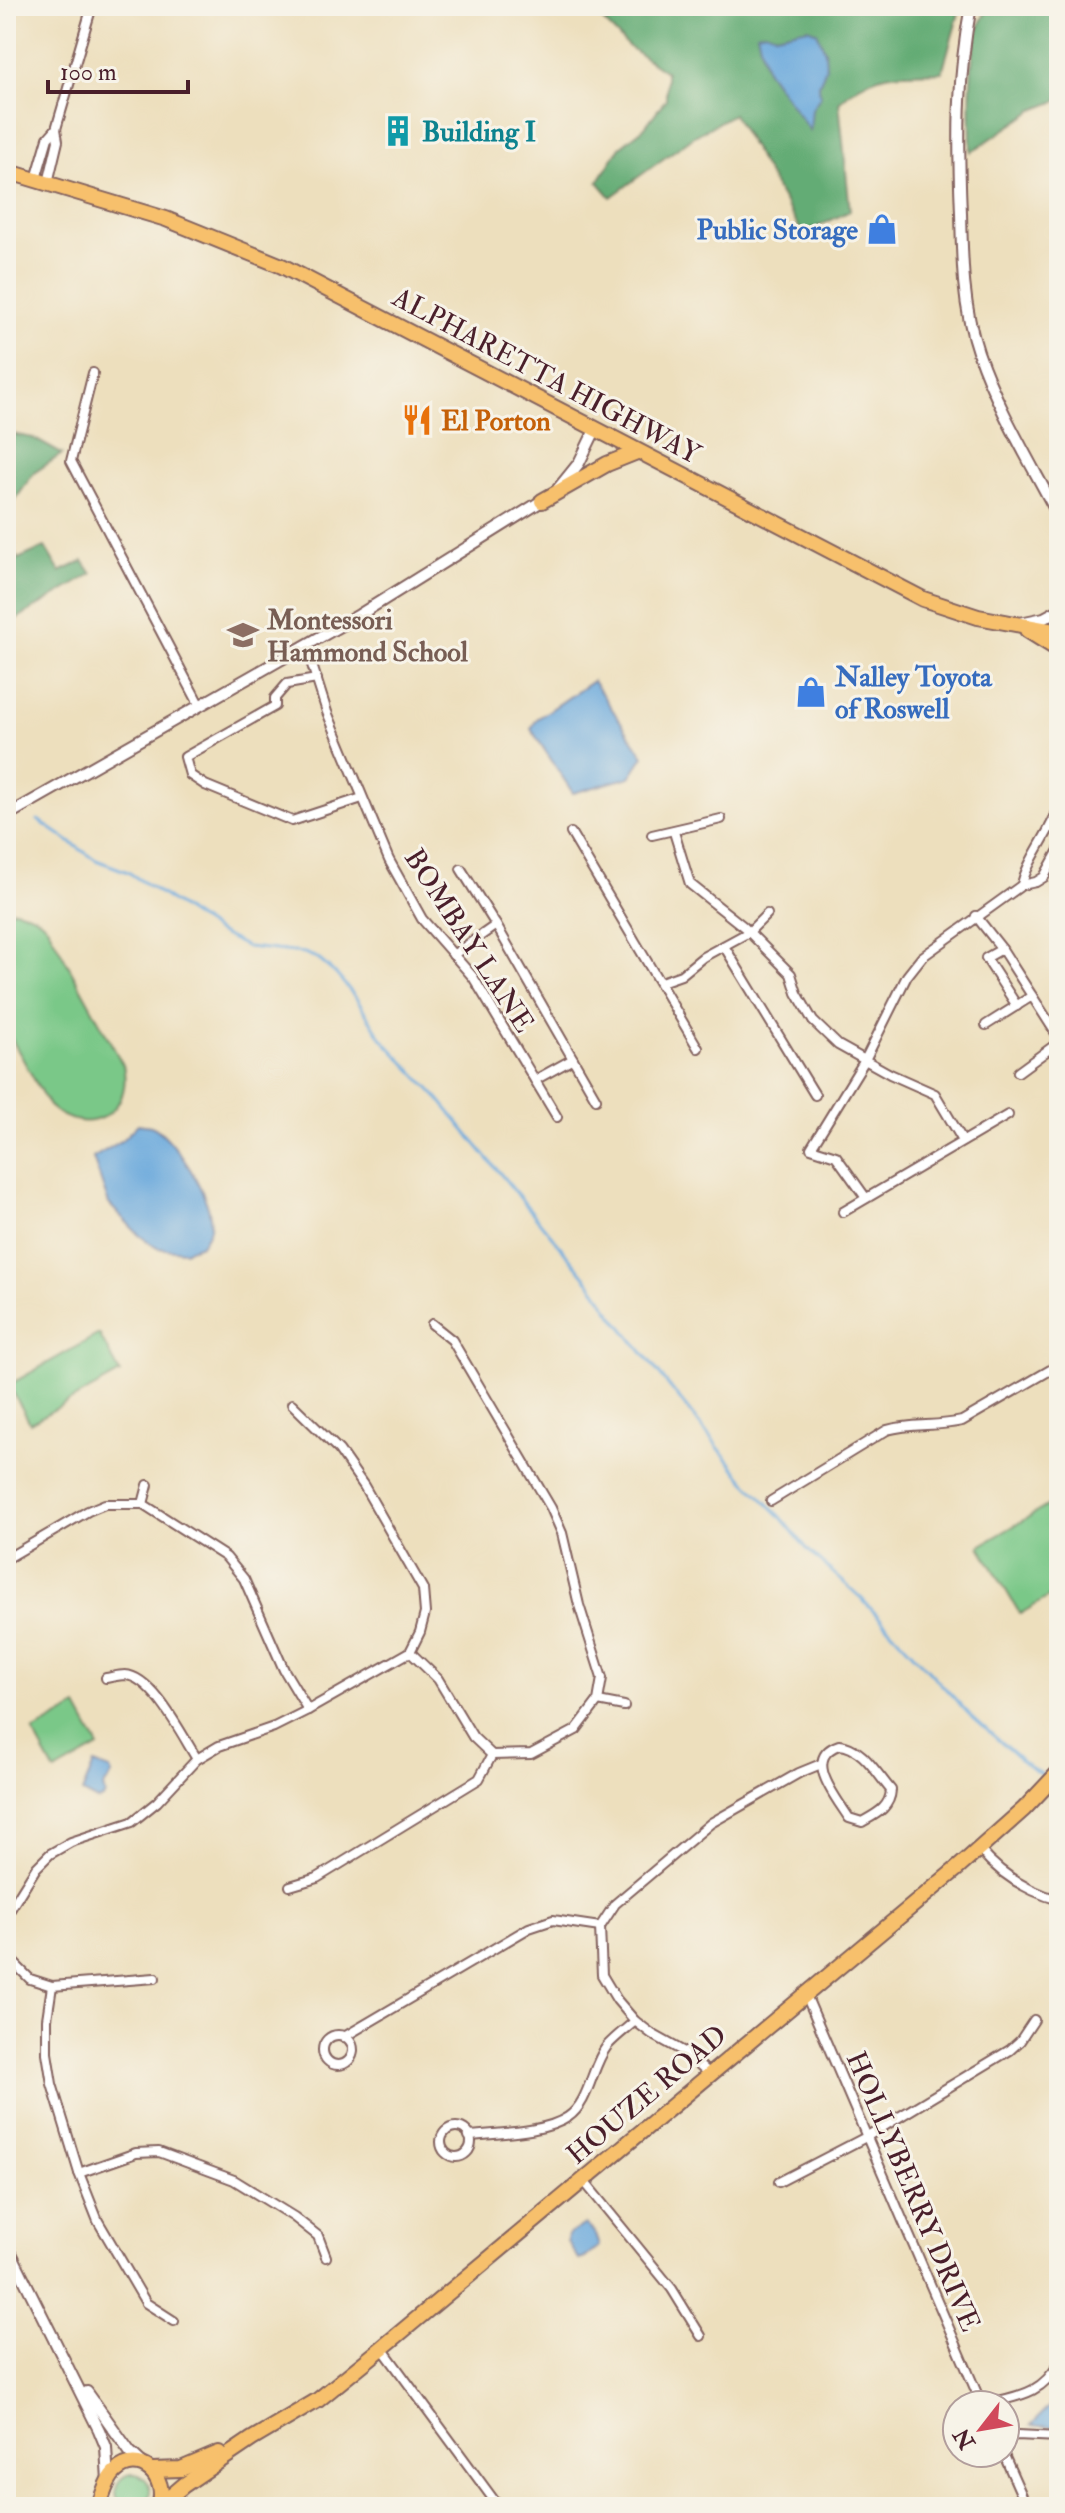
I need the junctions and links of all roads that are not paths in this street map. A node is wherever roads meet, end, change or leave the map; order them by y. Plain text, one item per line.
1 (92, 6) edge
2 (971, 6) edge
3 (6, 171) edge
4 (42, 181) junction
5 (93, 373) dead end
6 (595, 430) junction
7 (637, 452) junction
8 (542, 501) junction
9 (1059, 517) edge
10 (1059, 610) edge
11 (1016, 624) junction
12 (1059, 632) edge
13 (306, 646) junction
14 (1059, 650) edge
15 (317, 679) junction
16 (200, 706) junction
17 (362, 798) junction
18 (1059, 807) edge
19 (6, 816) edge
20 (721, 819) dead end
21 (674, 832) junction
22 (571, 833) dead end
23 (652, 835) dead end
24 (1059, 850) edge
25 (461, 869) dead end
26 (1022, 885) junction
27 (767, 914) dead end
28 (976, 916) junction
29 (496, 925) junction
30 (749, 932) junction
31 (724, 946) junction
32 (1002, 949) junction
33 (453, 955) junction
34 (661, 982) junction
35 (1032, 996) junction
36 (1017, 1006) junction
37 (986, 1025) dead end
38 (1059, 1040) edge
39 (698, 1048) dead end
40 (573, 1059) junction
41 (865, 1060) junction
42 (1018, 1072) dead end
43 (535, 1080) junction
44 (815, 1095) dead end
45 (596, 1099) dead end
46 (1008, 1115) dead end
47 (557, 1117) dead end
48 (963, 1141) junction
49 (866, 1198) junction
50 (843, 1212) dead end
51 (432, 1324) dead end
52 (1059, 1365) edge
53 (292, 1404) dead end
54 (148, 1485) dead end
55 (771, 1501) dead end
56 (143, 1504) junction
57 (6, 1559) edge
58 (410, 1652) junction
59 (106, 1678) dead end
60 (598, 1701) junction
61 (624, 1706) dead end
62 (308, 1710) junction
63 (492, 1755) junction
64 (197, 1759) junction
65 (821, 1764) junction
66 (1059, 1772) edge
67 (979, 1849) junction
68 (290, 1886) dead end
69 (1059, 1900) edge
70 (6, 1916) edge
71 (600, 1927) junction
72 (6, 1955) edge
73 (155, 1978) dead end
74 (52, 1986) junction
75 (806, 1995) junction
76 (1034, 2020) dead end
77 (635, 2021) junction
78 (344, 2037) dead end
79 (710, 2074) junction
80 (469, 2136) dead end
81 (866, 2137) junction
82 (79, 2173) junction
83 (583, 2180) junction
84 (779, 2182) dead end
85 (6, 2243) edge
86 (326, 2257) dead end
87 (174, 2321) dead end
88 (701, 2336) dead end
89 (382, 2348) junction
90 (1059, 2363) edge
91 (69, 2366) junction
92 (975, 2389) edge
93 (1021, 2393) edge
94 (1021, 2435) edge
95 (1059, 2437) edge
96 (252, 2439) junction
97 (150, 2469) junction
98 (1010, 2469) edge
99 (107, 2486) junction
100 (159, 2506) edge
101 (98, 2507) edge
102 (110, 2507) edge
103 (499, 2507) edge
104 (1027, 2507) edge

1 - 4 street
2 - 9 street
3 - 4 main road, ALPHARETTA HIGHWAY
4 - 6 main road, ALPHARETTA HIGHWAY
5 - 16 street
6 - 7 main road, ALPHARETTA HIGHWAY
6 - 8 street
7 - 8 main road
7 - 11 main road, ALPHARETTA HIGHWAY
8 - 13 street
10 - 11 street
11 - 12 main road, ALPHARETTA HIGHWAY
11 - 14 main road
13 - 15 street, BOMBAY LANE
13 - 16 street
15 - 17 street, BOMBAY LANE
15 - 17 street
16 - 19 street
17 - 33 street, BOMBAY LANE
18 - 26 street
20 - 21 street
21 - 23 street
21 - 30 street
22 - 34 street
24 - 26 street
25 - 29 street
26 - 28 street
27 - 30 street
28 - 32 street
28 - 41 street
29 - 33 street
29 - 40 street
30 - 31 street
30 - 41 street
31 - 34 street
31 - 44 street
32 - 35 street
32 - 36 street
33 - 43 street, BOMBAY LANE
34 - 39 street
35 - 36 street
35 - 38 street
36 - 37 street
38 - 42 street
40 - 43 street
40 - 45 street
41 - 48 street
41 - 49 street
43 - 47 street, BOMBAY LANE
46 - 48 street
48 - 49 street
49 - 50 street
51 - 60 street
52 - 55 street
53 - 58 street
54 - 56 street
56 - 57 street
56 - 62 street
58 - 62 street
58 - 63 street
59 - 64 street
60 - 61 street
60 - 63 street
62 - 64 street
63 - 68 street
64 - 70 street
65 - 65 street
65 - 71 street
66 - 67 main road, HOUZE ROAD
67 - 69 street
67 - 75 main road, HOUZE ROAD
71 - 77 street
71 - 78 street
72 - 74 street
73 - 74 street
74 - 82 street
75 - 79 main road, HOUZE ROAD
75 - 81 street, HOLLYBERRY DRIVE
76 - 81 street
77 - 79 street
77 - 80 street
79 - 83 main road, HOUZE ROAD
81 - 84 street
81 - 92 street, HOLLYBERRY DRIVE
82 - 86 street
82 - 87 street
83 - 88 street
83 - 89 main road, HOUZE ROAD
85 - 91 street
89 - 96 main road, HOUZE ROAD
89 - 103 street
90 - 93 street
91 - 97 street
91 - 99 street
94 - 95 street
96 - 97 main road, HOUZE ROAD
96 - 100 main road, HOUZE ROAD
97 - 99 main road, HOUZE ROAD
97 - 100 main road, HOUZE ROAD
98 - 104 street
99 - 101 main road
99 - 102 main road

